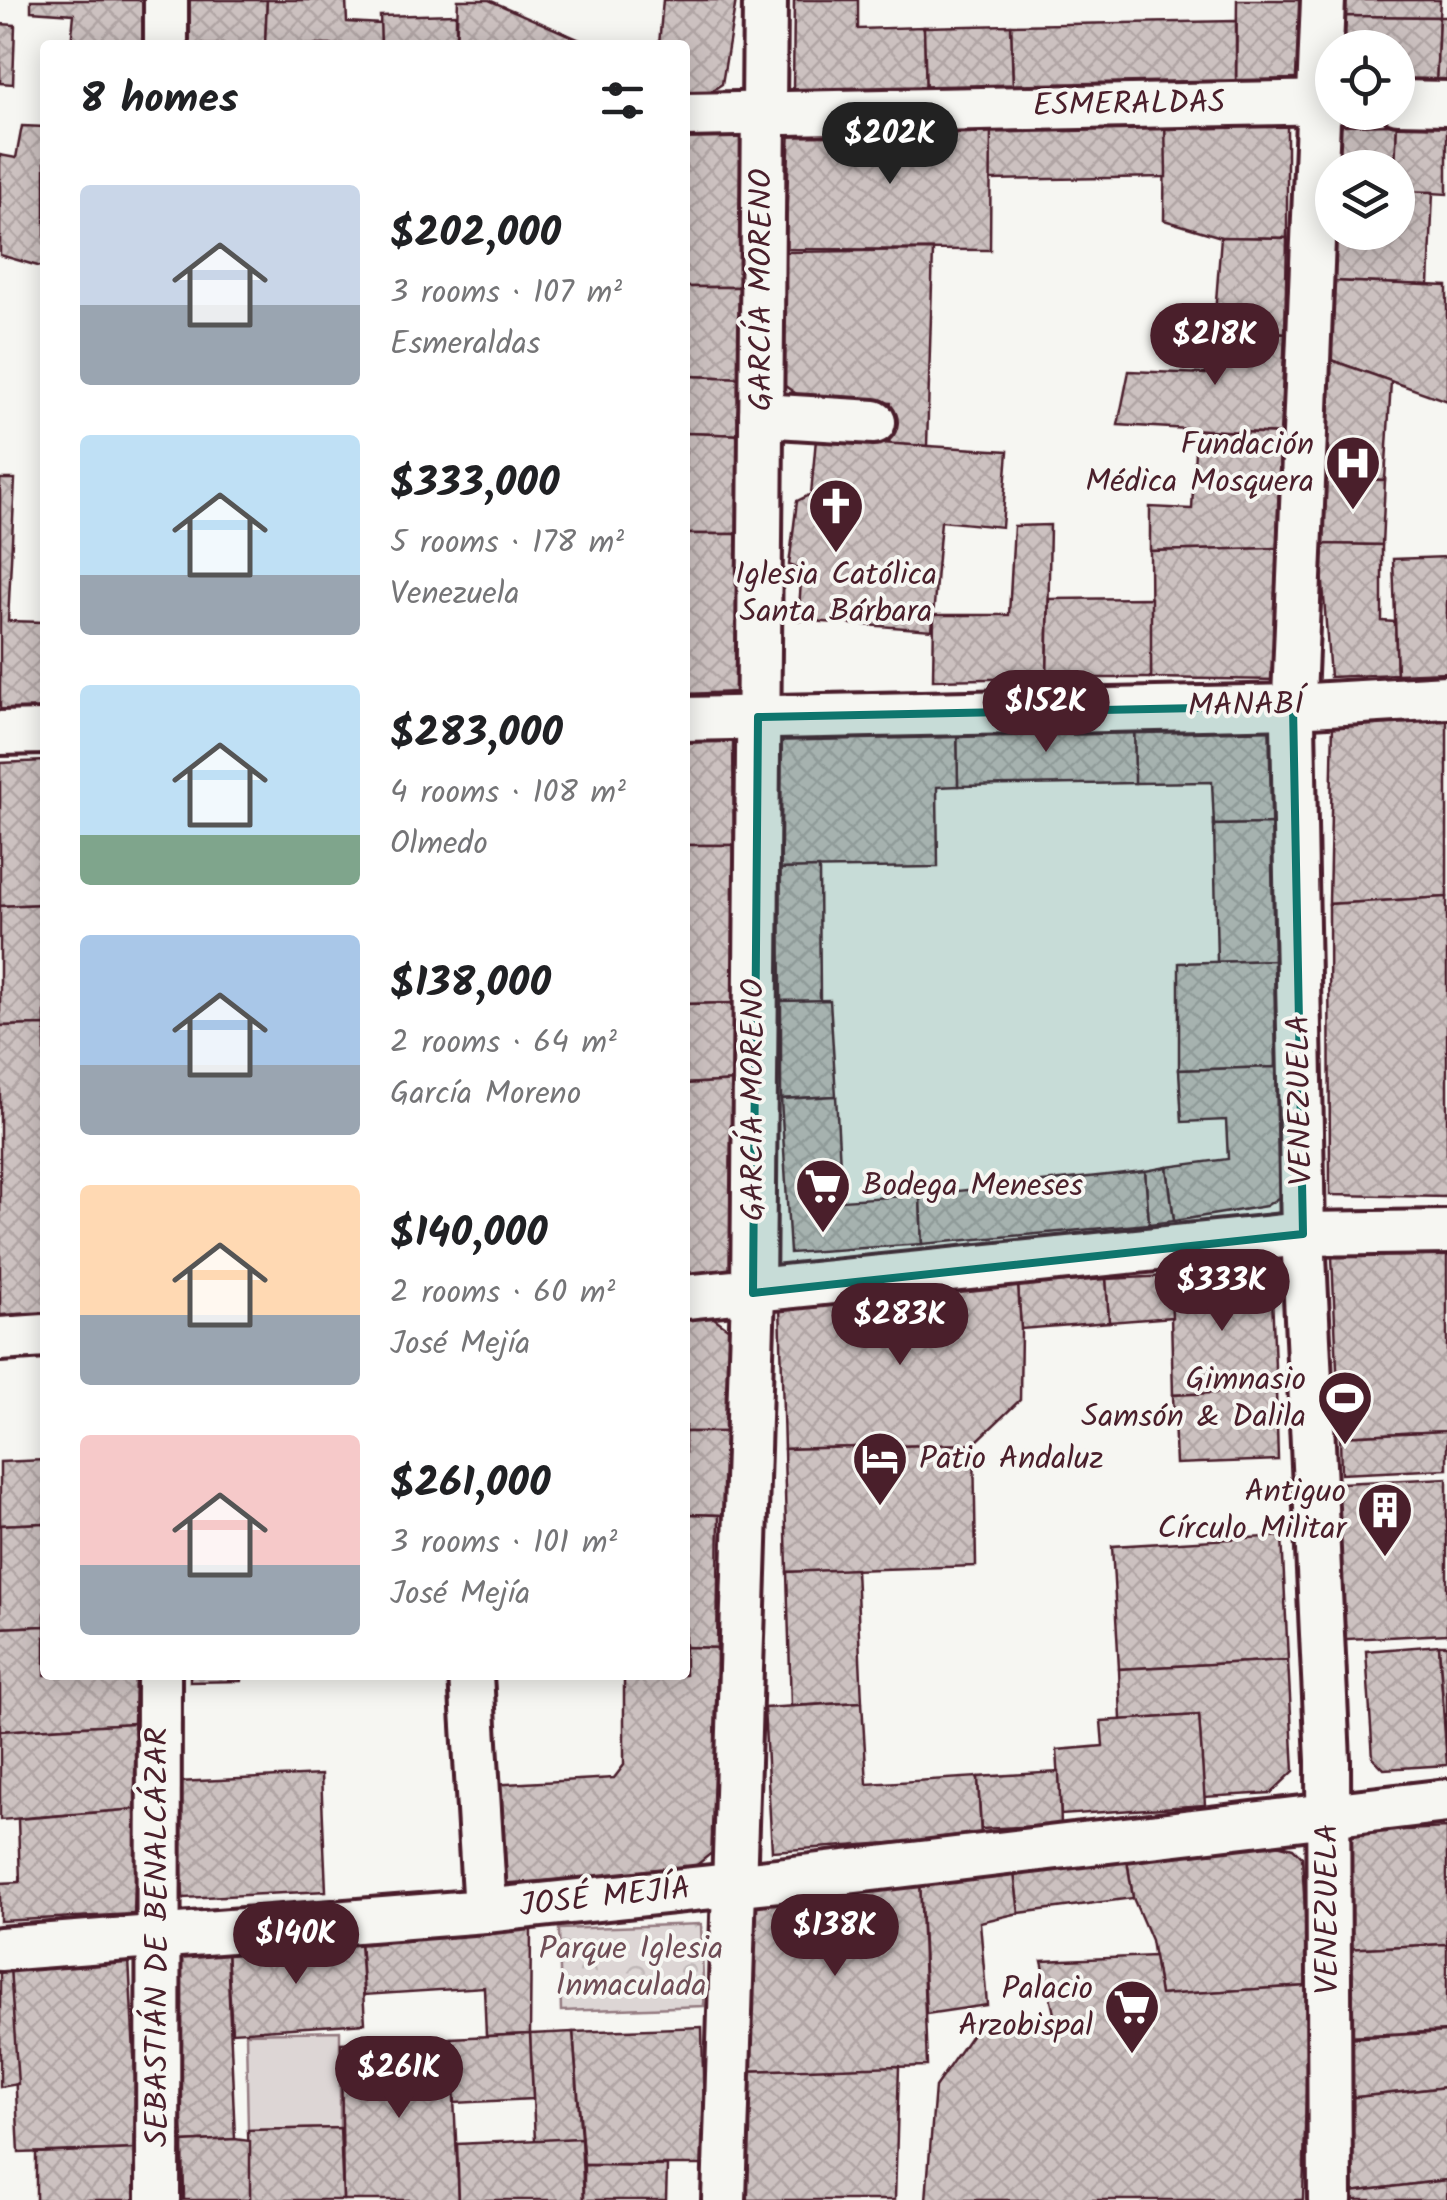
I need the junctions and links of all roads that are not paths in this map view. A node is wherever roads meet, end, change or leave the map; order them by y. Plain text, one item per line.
1 (166, 0) edge
2 (765, 0) edge
3 (1323, 0) edge
4 (1324, 30) edge
5 (166, 40) edge
6 (1315, 101) edge
7 (1415, 102) edge
8 (1447, 103) edge
9 (763, 114) junction
10 (690, 115) edge
11 (1324, 130) edge
12 (761, 415) junction
13 (874, 422) dead end
14 (1447, 697) edge
15 (1293, 706) junction
16 (690, 718) edge
17 (758, 718) junction
18 (40, 732) edge
19 (0, 734) edge
20 (1447, 1232) edge
21 (1303, 1234) junction
22 (752, 1292) junction
23 (690, 1298) edge
24 (40, 1336) edge
25 (0, 1339) edge
26 (159, 1680) edge
27 (471, 1680) edge
28 (1447, 1801) edge
29 (1328, 1817) junction
30 (732, 1885) junction
31 (485, 1911) junction
32 (158, 1938) junction
33 (0, 1949) edge
34 (158, 2200) edge
35 (724, 2200) edge
36 (1330, 2200) edge

1 - 5 street
2 - 9 street, GARCÍA MORENO
3 - 4 street, VENEZUELA
6 - 9 street, ESMERALDAS
7 - 8 street
9 - 10 street, ESMERALDAS
9 - 12 street, GARCÍA MORENO
11 - 15 street, VENEZUELA
12 - 13 street
12 - 17 street, GARCÍA MORENO
14 - 15 street, MANABÍ
15 - 17 street, MANABÍ
15 - 21 street, VENEZUELA
16 - 17 street, MANABÍ
17 - 22 street, GARCÍA MORENO
18 - 19 street
20 - 21 street
21 - 22 street
21 - 29 street, VENEZUELA
22 - 23 street
22 - 30 street, GARCÍA MORENO
24 - 25 street
26 - 32 street, SEBASTIÁN DE BENALCÁZAR
27 - 31 street
28 - 29 street, JOSÉ MEJÍA
29 - 30 street, JOSÉ MEJÍA
29 - 36 street, VENEZUELA
30 - 31 street, JOSÉ MEJÍA
30 - 35 street, GARCÍA MORENO
31 - 32 street, JOSÉ MEJÍA
32 - 33 street, JOSÉ MEJÍA
32 - 34 street, SEBASTIÁN DE BENALCÁZAR

